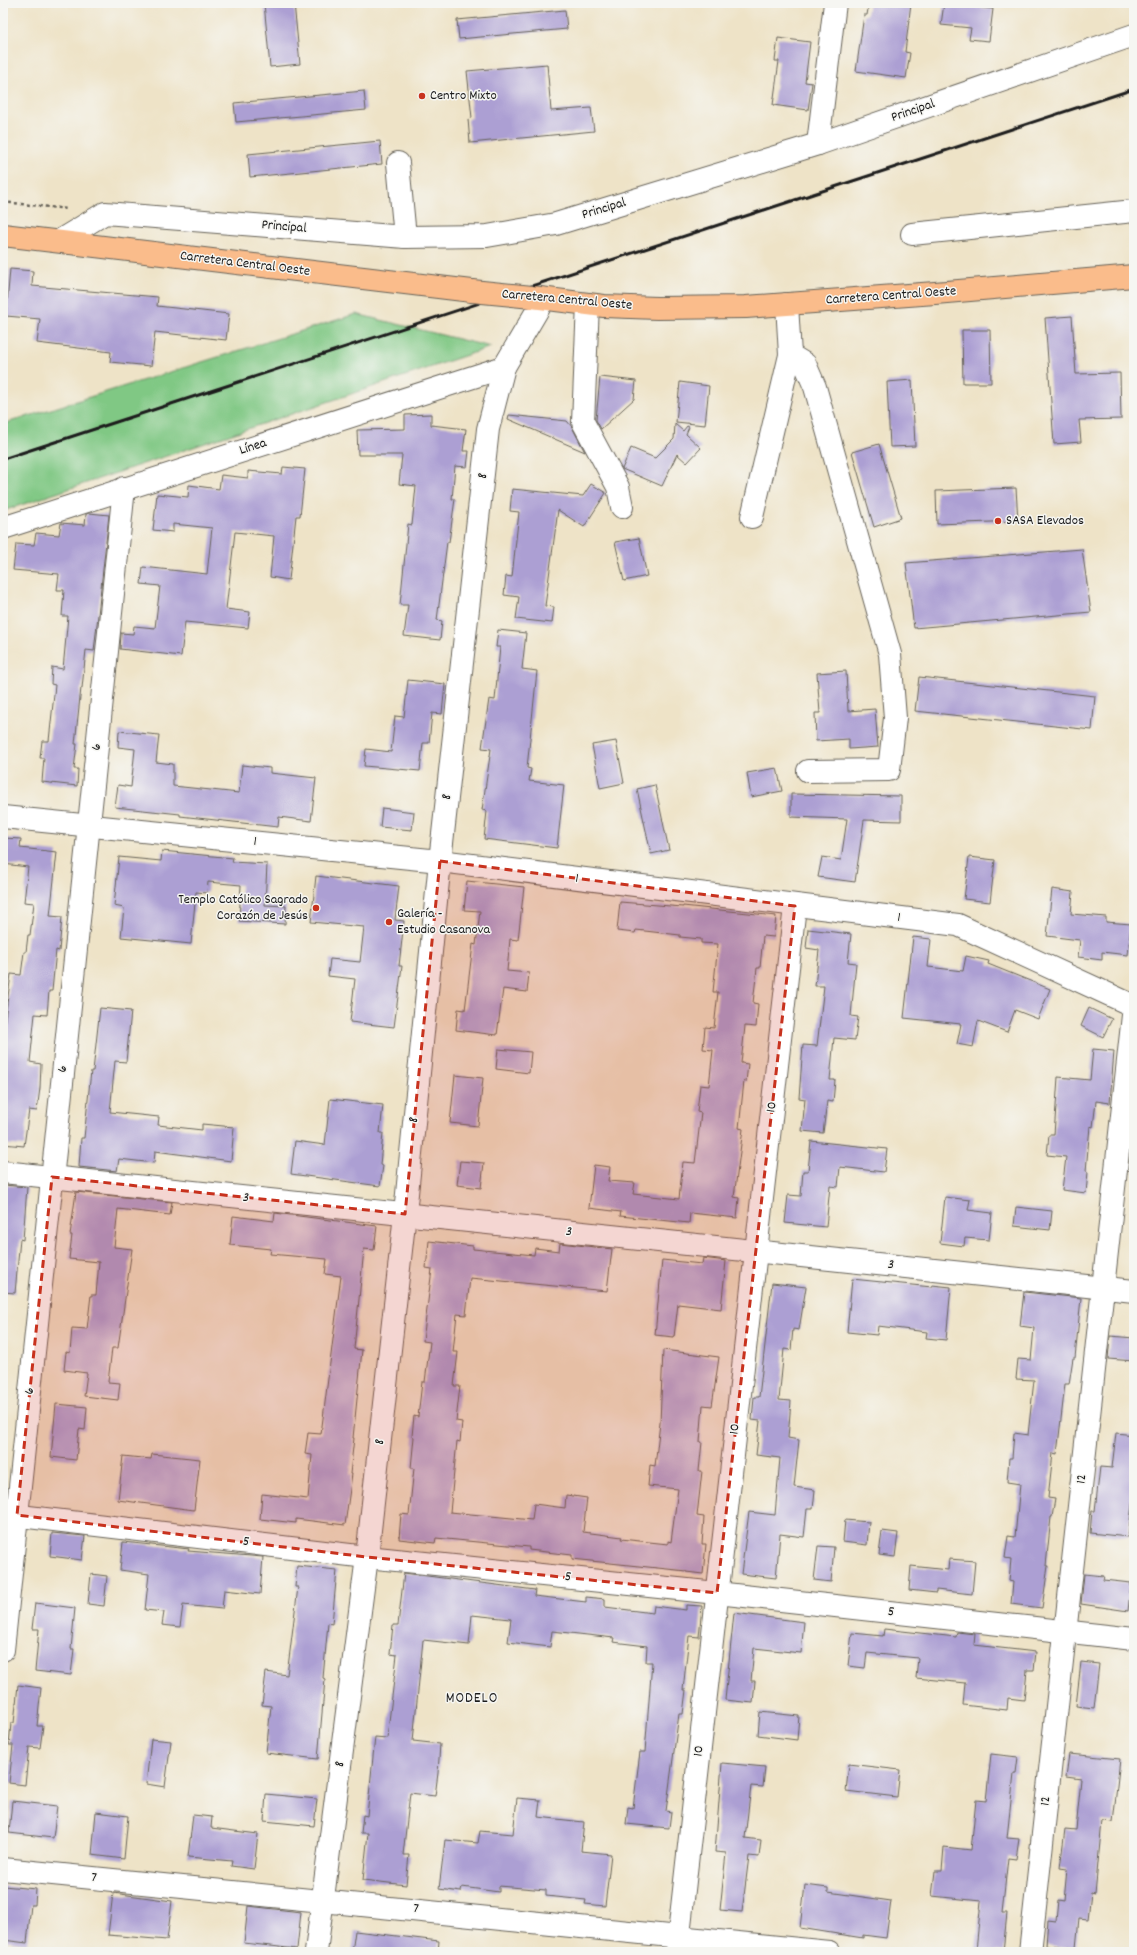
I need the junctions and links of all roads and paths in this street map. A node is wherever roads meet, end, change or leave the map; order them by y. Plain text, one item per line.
1 (835, 3) edge
2 (1134, 35) edge
3 (818, 144) junction
4 (398, 163) dead end
5 (3, 202) edge
6 (1134, 211) edge
7 (105, 213) junction
8 (912, 234) dead end
9 (3, 235) edge
10 (405, 237) junction
11 (59, 241) junction
12 (1134, 276) edge
13 (538, 298) junction
14 (588, 304) junction
15 (787, 304) junction
16 (790, 354) junction
17 (504, 367) junction
18 (124, 488) junction
19 (622, 507) dead end
20 (752, 517) dead end
21 (3, 528) edge
22 (808, 771) dead end
23 (3, 817) edge
24 (89, 825) junction
25 (440, 861) junction
26 (795, 906) junction
27 (1134, 1006) edge
28 (3, 1172) edge
29 (52, 1178) junction
30 (405, 1214) junction
31 (755, 1251) junction
32 (1103, 1288) junction
33 (1134, 1291) edge
34 (10, 1515) edge
35 (367, 1557) junction
36 (717, 1593) junction
37 (1066, 1631) junction
38 (1134, 1639) edge
39 (3, 1650) edge
40 (3, 1869) edge
41 (323, 1900) junction
42 (678, 1944) edge
43 (316, 1952) edge
44 (829, 1952) edge
45 (1030, 1952) edge

1 - 3 street
2 - 3 street, Principal
3 - 10 street, Principal
4 - 10 street
5 - 7 path
6 - 8 street
7 - 10 street, Principal
7 - 11 street
9 - 11 main road, Carretera Central Oeste
11 - 13 main road, Carretera Central Oeste, bridge
12 - 15 main road, Carretera Central Oeste
13 - 14 main road, Carretera Central Oeste
13 - 17 street, 8
14 - 15 main road, Carretera Central Oeste
14 - 19 street
15 - 16 street
16 - 20 street
16 - 22 street
17 - 18 street, Línea
17 - 25 street, 8
18 - 21 street, Línea
18 - 24 street, 6
23 - 24 street, 1
24 - 25 street, 1
24 - 29 street, 6
25 - 26 street, 1
25 - 30 street, 8
26 - 27 street, 1
26 - 31 street, 10
27 - 32 street, 12
28 - 29 street, 3
29 - 30 street, 3
29 - 34 street, 6
30 - 31 street, 3
30 - 35 street, 8
31 - 32 street, 3
31 - 36 street, 10
32 - 33 street, 3
32 - 37 street, 12
34 - 35 street, 5
34 - 39 street, 6
35 - 36 street, 5
35 - 41 street, 8
36 - 37 street, 5
36 - 42 street, 10
37 - 38 street, 5
37 - 45 street, 12
40 - 41 street, 7
41 - 42 street, 7
41 - 43 street, 8
42 - 44 street, 7

